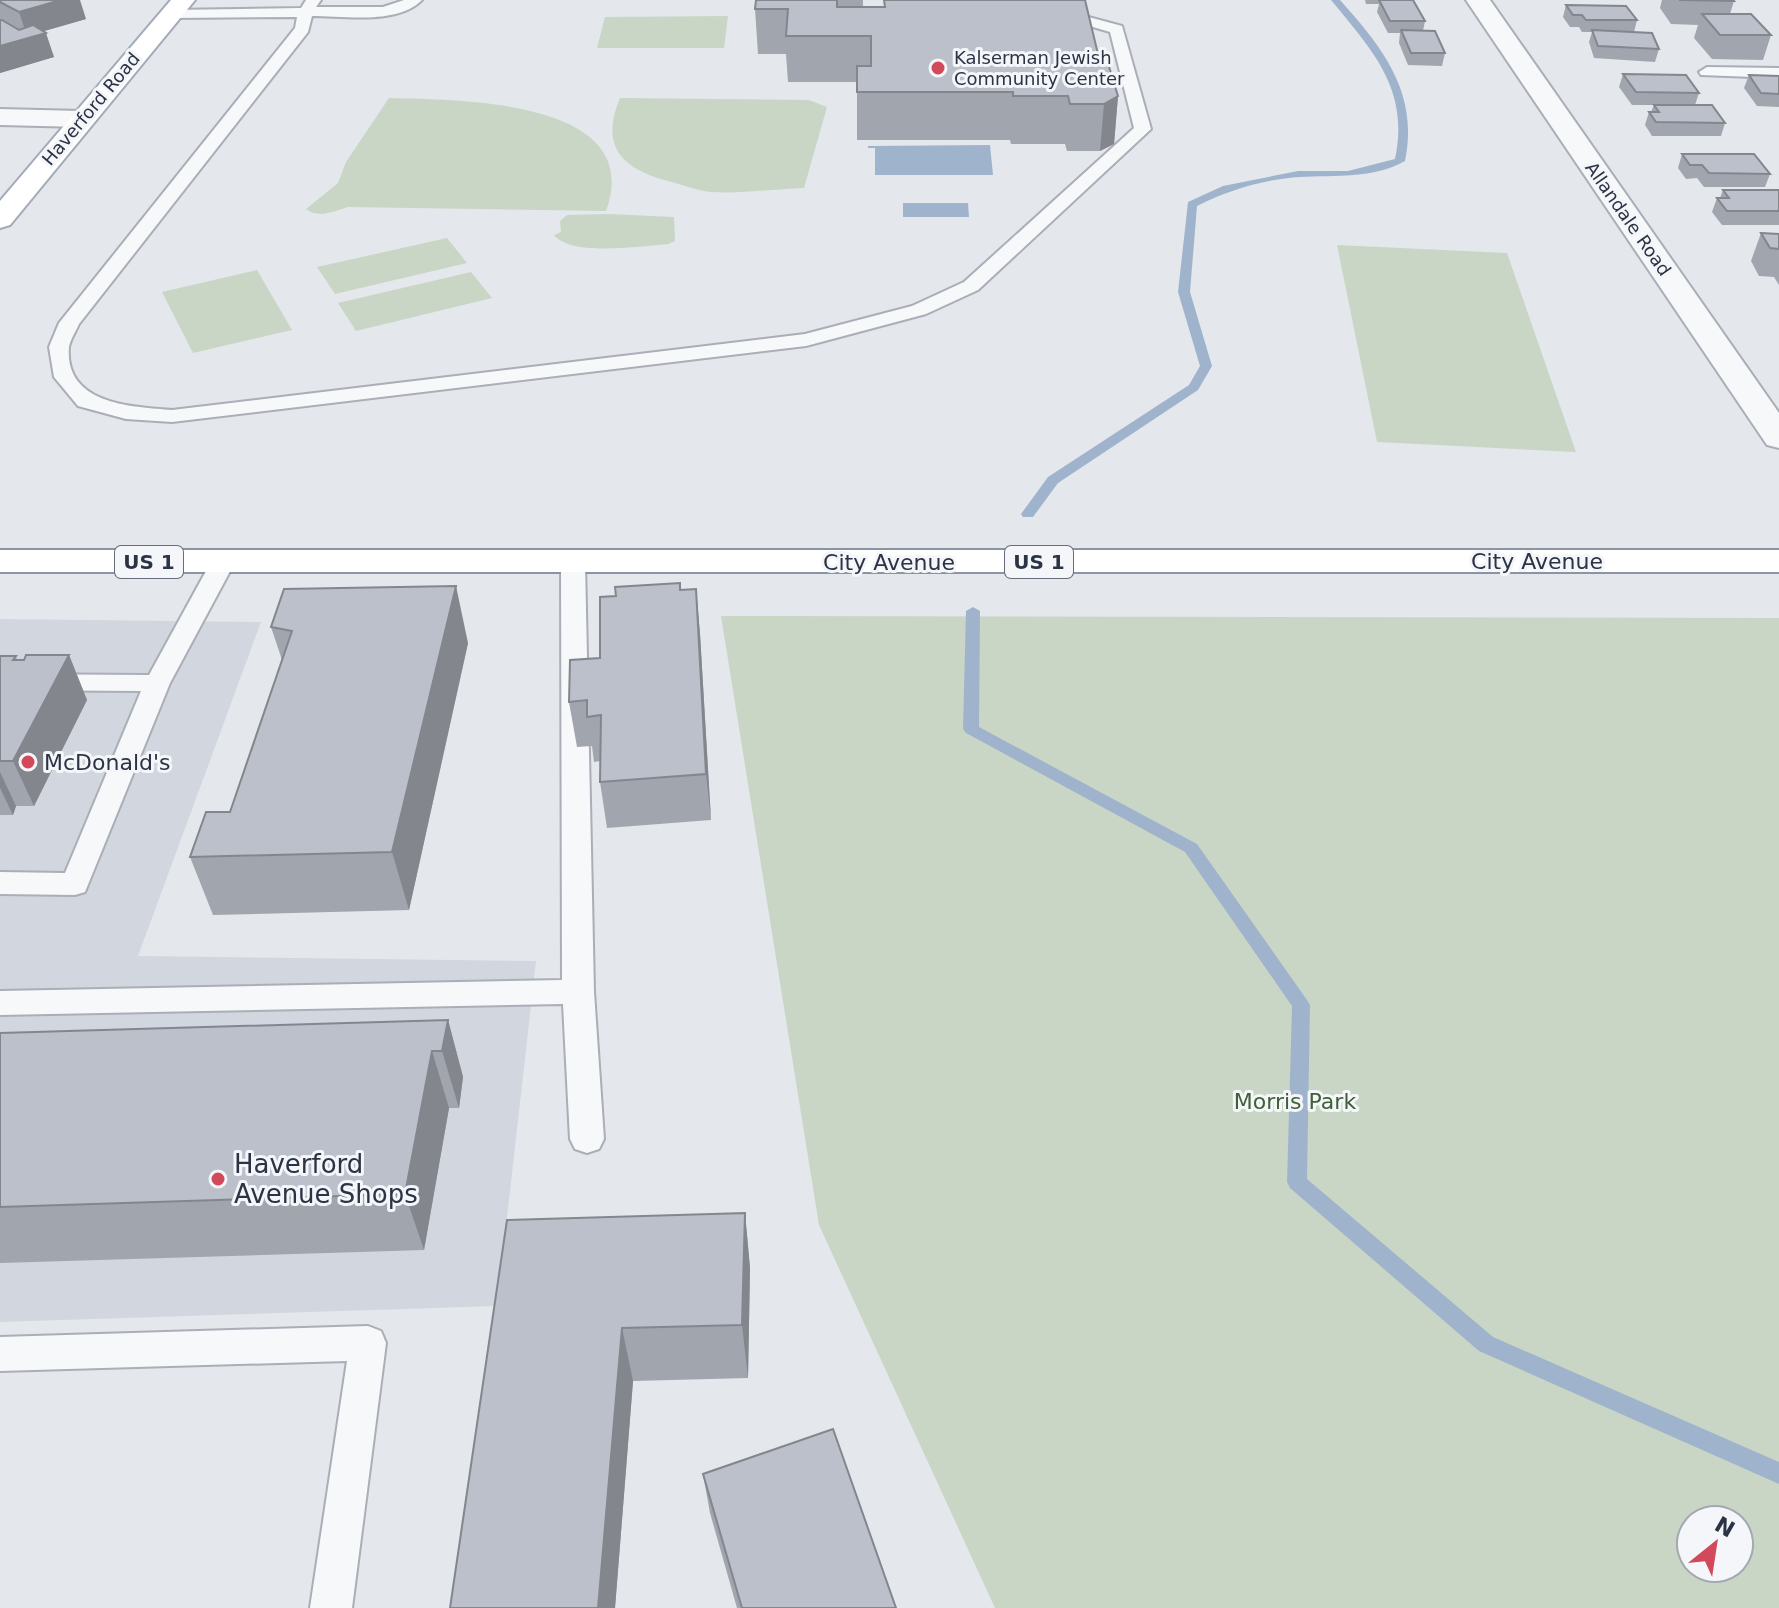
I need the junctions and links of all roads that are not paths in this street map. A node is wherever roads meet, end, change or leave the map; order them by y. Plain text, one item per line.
1 (415, 0) edge
2 (1478, 0) edge
3 (309, 6) edge
4 (177, 7) edge
5 (1010, 10) edge
6 (1707, 72) dead end
7 (1779, 73) edge
8 (0, 117) edge
9 (81, 119) junction
10 (0, 219) edge
11 (1779, 438) edge
12 (0, 561) edge
13 (1779, 561) edge
14 (223, 562) junction
15 (573, 562) junction
16 (0, 682) edge
17 (157, 683) junction
18 (0, 883) edge
19 (578, 992) junction
20 (0, 1003) edge
21 (587, 1139) dead end
22 (0, 1354) edge
23 (331, 1608) edge

1 - 3 lane
2 - 11 street, Allandale Road
3 - 4 lane
3 - 5 lane
4 - 9 main road, Haverford Road
6 - 7 lane
8 - 9 street
9 - 10 main road, Haverford Road
12 - 14 main road, City Avenue / US 1
13 - 15 main road, City Avenue / US 1
14 - 15 main road, City Avenue / US 1
14 - 17 lane
15 - 19 lane
16 - 17 lane
17 - 18 lane
19 - 20 lane
19 - 21 lane
22 - 23 lane

